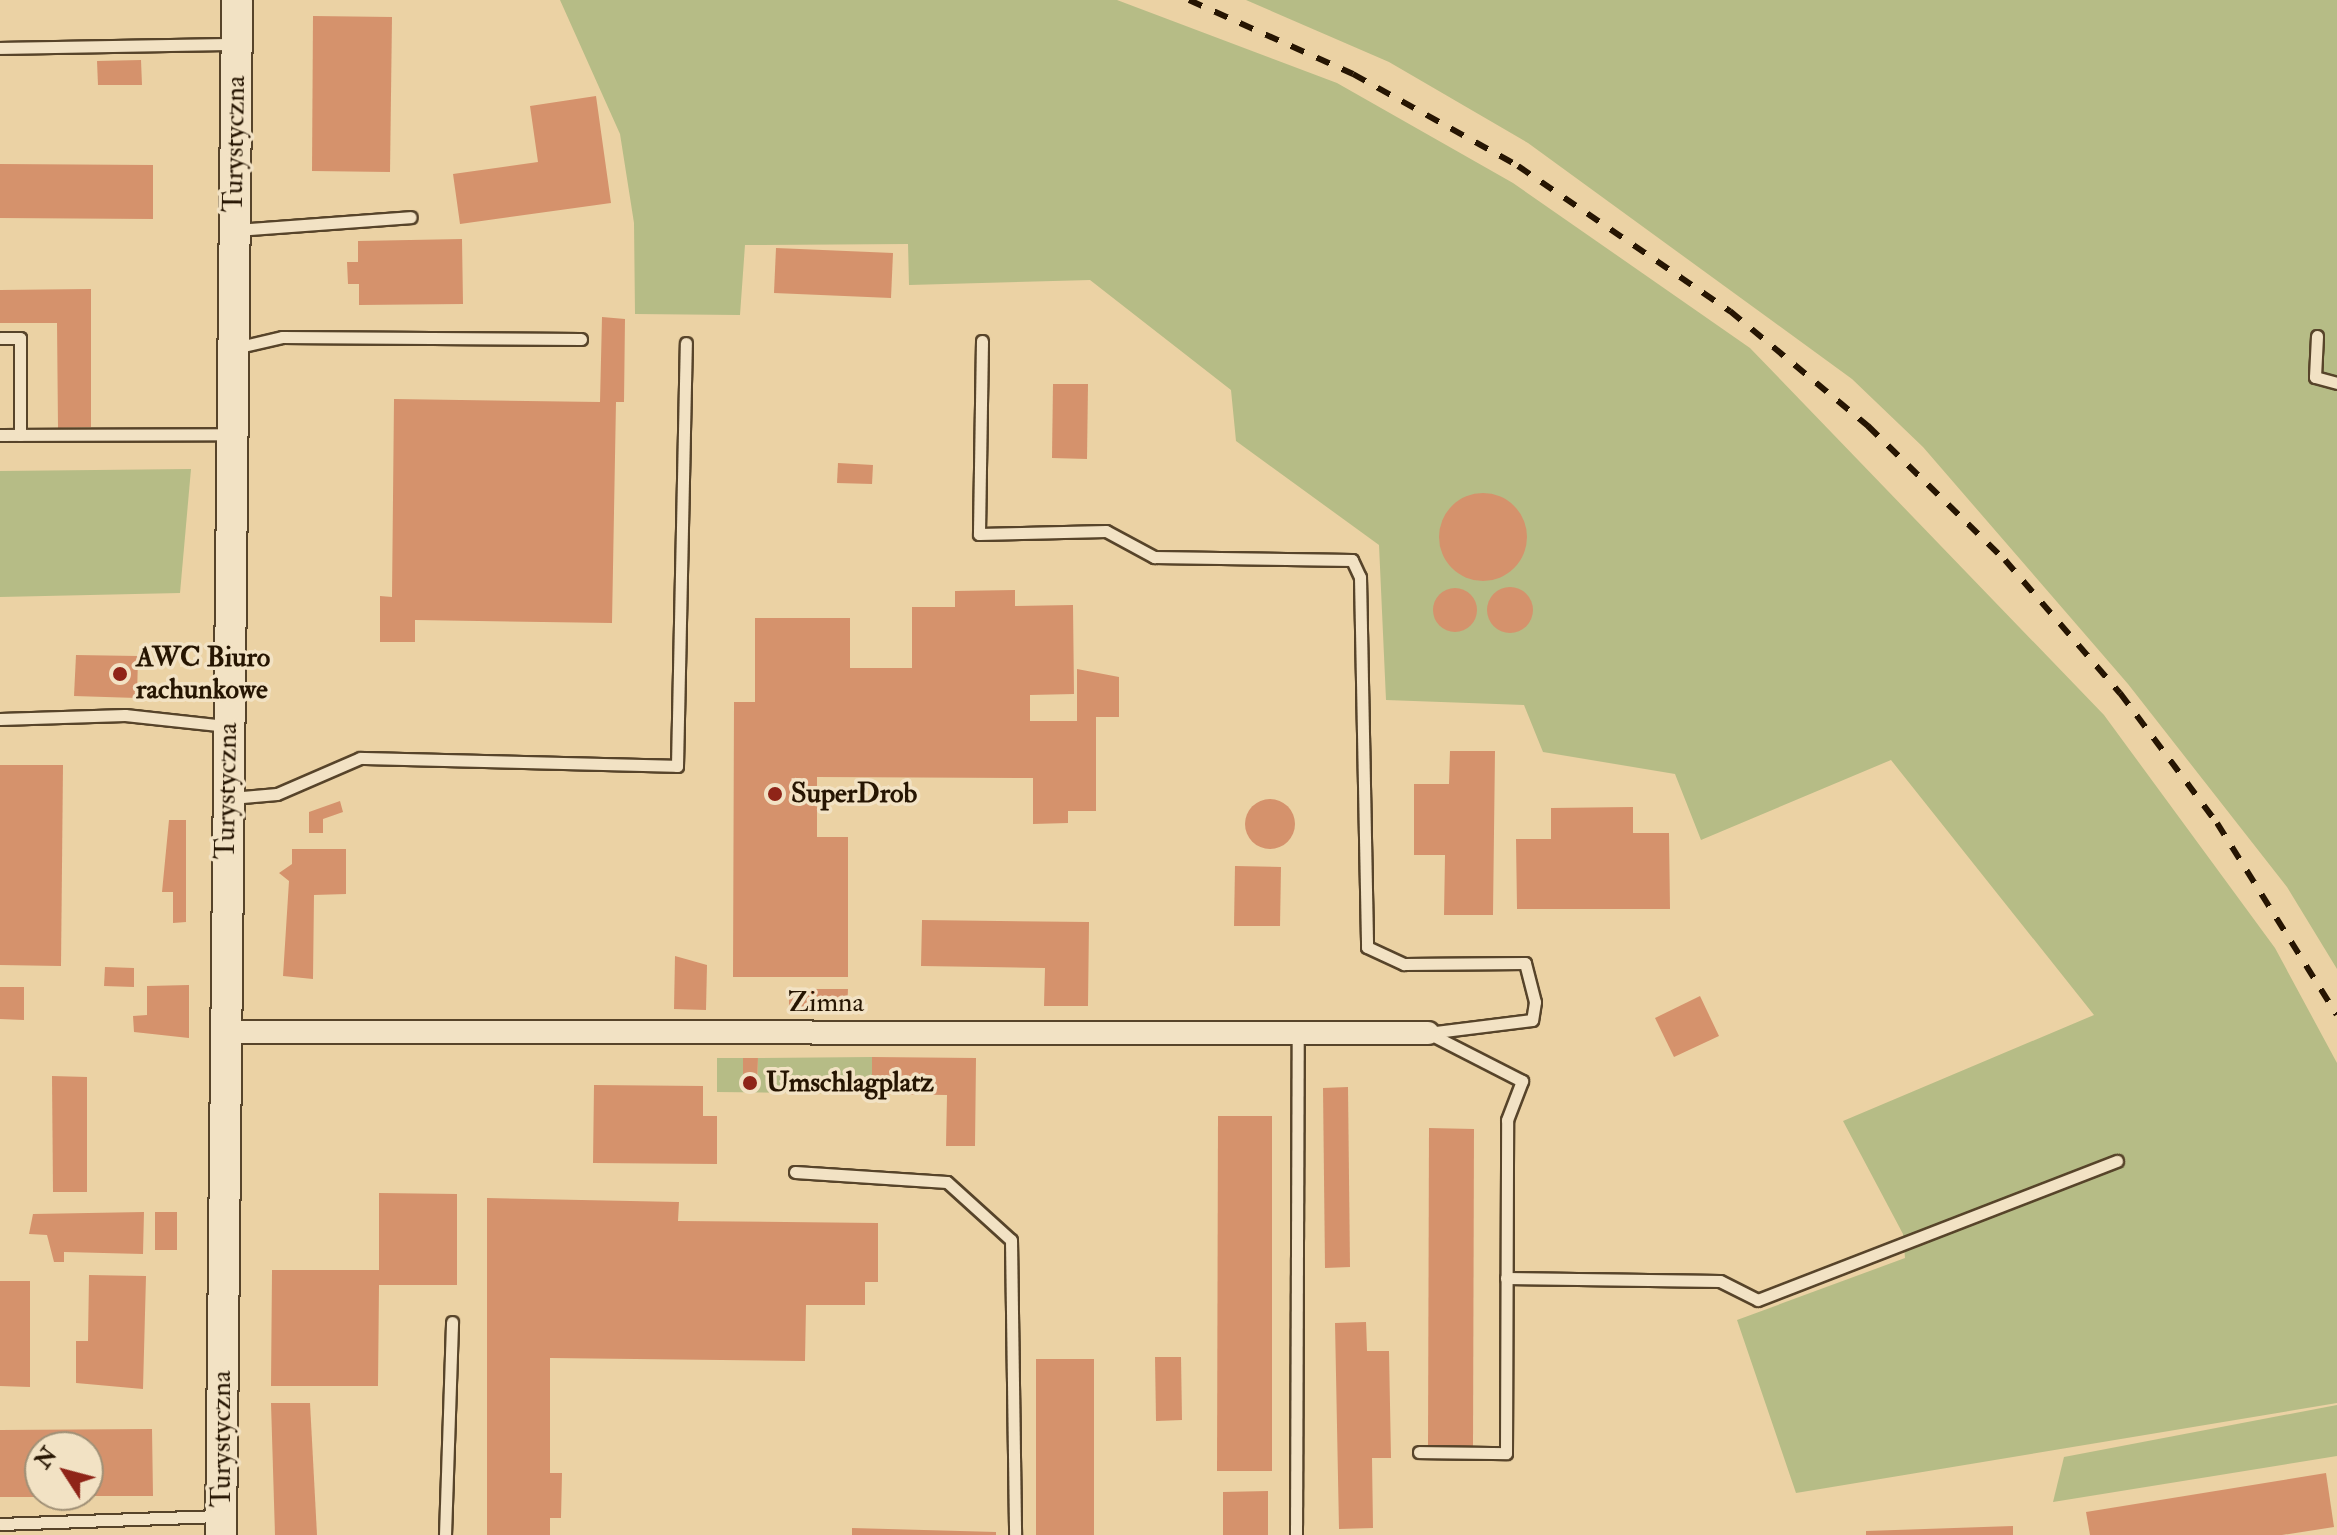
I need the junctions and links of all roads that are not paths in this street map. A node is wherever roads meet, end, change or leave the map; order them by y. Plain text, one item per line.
1 (237, 0) edge
2 (237, 44) junction
3 (0, 48) edge
4 (411, 217) dead end
5 (234, 230) junction
6 (2317, 336) dead end
7 (0, 338) edge
8 (581, 339) dead end
9 (982, 341) dead end
10 (686, 343) dead end
11 (232, 348) junction
12 (2337, 383) edge
13 (231, 434) junction
14 (0, 435) edge
15 (20, 435) junction
16 (0, 719) edge
17 (228, 726) junction
18 (227, 798) junction
19 (224, 1032) junction
20 (1428, 1033) junction
21 (1298, 1041) dead end
22 (2117, 1161) dead end
23 (795, 1172) dead end
24 (1506, 1278) junction
25 (452, 1322) dead end
26 (1419, 1452) dead end
27 (0, 1524) edge
28 (222, 1525) edge
29 (445, 1535) edge
30 (1015, 1535) edge
31 (1296, 1535) edge

1 - 2 main road, Turystyczna
2 - 3 lane
2 - 5 main road, Turystyczna
4 - 5 lane
5 - 11 main road, Turystyczna
6 - 12 lane
7 - 15 lane
8 - 11 lane
9 - 20 lane
10 - 18 lane
11 - 13 main road, Turystyczna
13 - 15 lane
13 - 17 main road, Turystyczna
14 - 15 lane
16 - 17 lane
17 - 18 main road, Turystyczna
18 - 19 main road, Turystyczna
19 - 20 street, Zimna
19 - 28 main road, Turystyczna
20 - 24 lane
21 - 31 lane
22 - 24 lane
23 - 30 lane
24 - 26 lane
25 - 29 lane
27 - 28 lane

